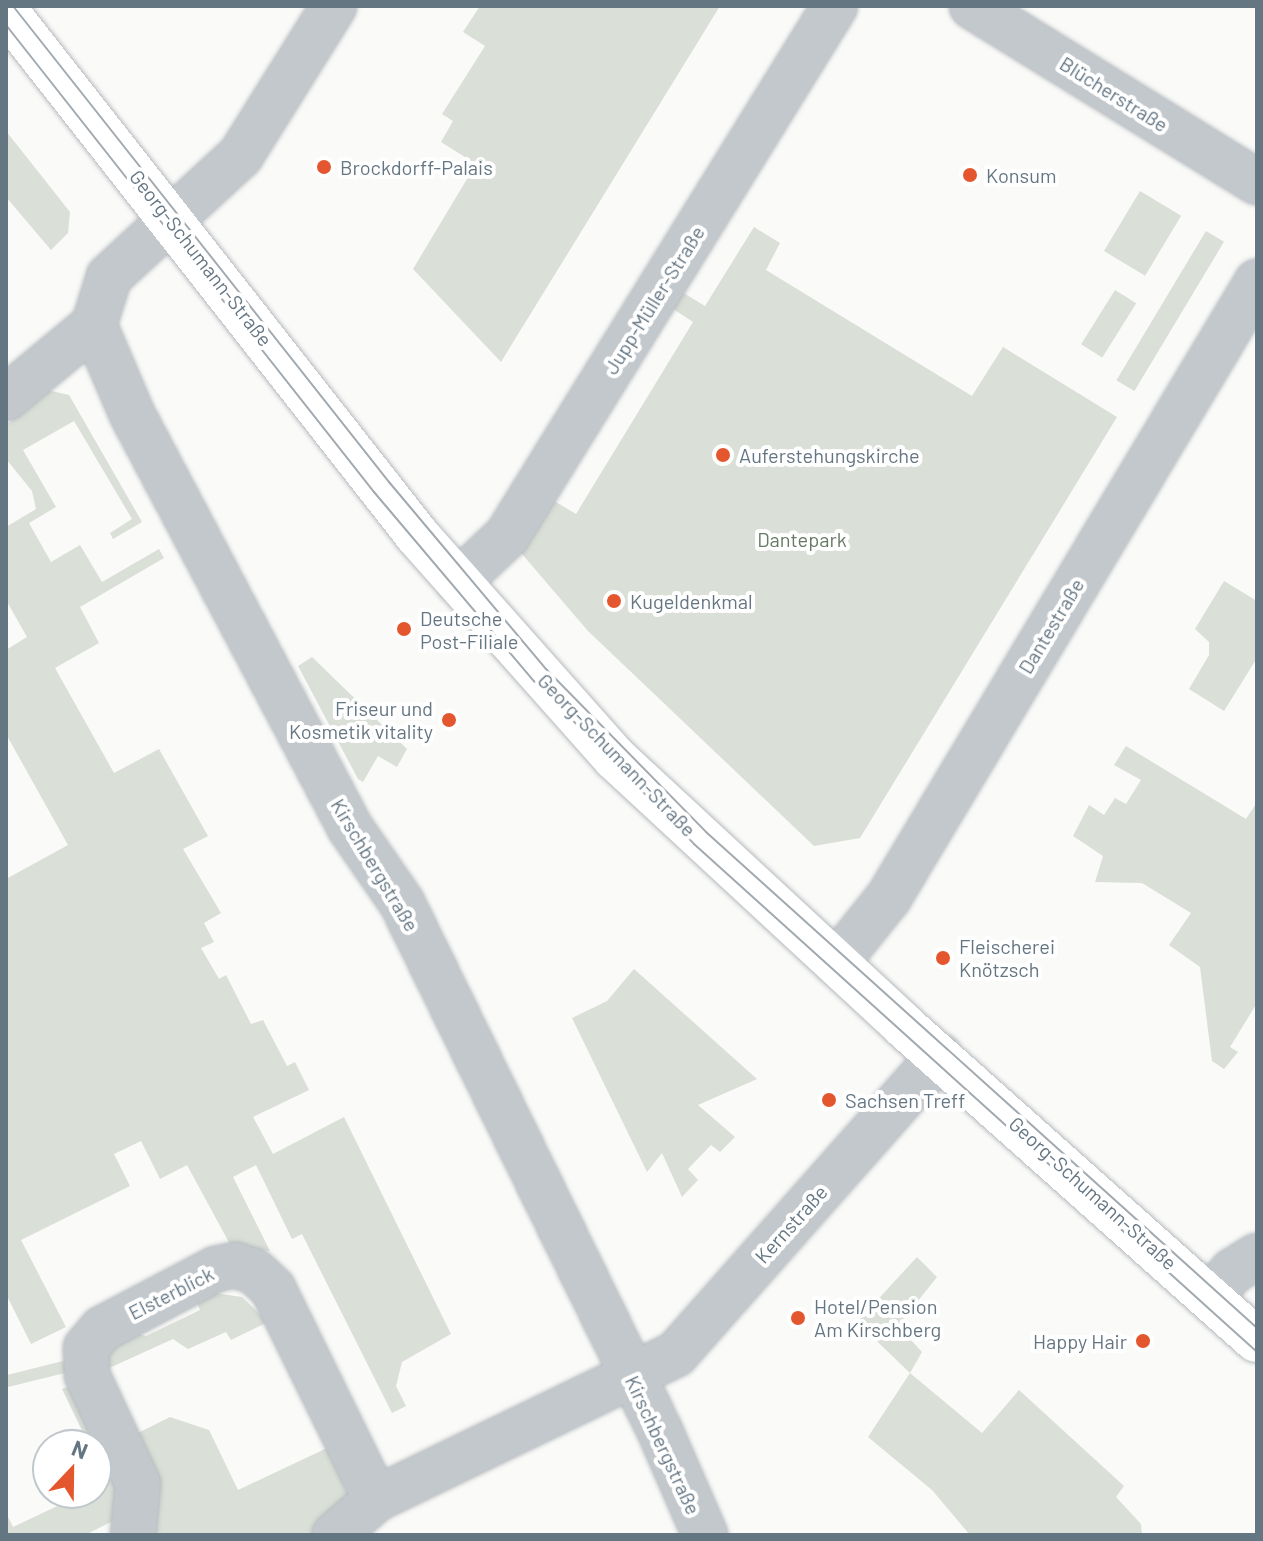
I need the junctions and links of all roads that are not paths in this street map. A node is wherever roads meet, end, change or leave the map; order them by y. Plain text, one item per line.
1 (334, 6) edge
2 (835, 6) edge
3 (972, 6) edge
4 (6, 11) edge
5 (1257, 182) edge
6 (171, 218) junction
7 (1257, 282) edge
8 (94, 325) junction
9 (6, 398) edge
10 (458, 582) junction
11 (836, 963) junction
12 (940, 1056) junction
13 (1257, 1256) edge
14 (1210, 1297) junction
15 (1257, 1340) edge
16 (631, 1377) junction
17 (376, 1499) junction
18 (133, 1535) edge
19 (335, 1535) edge
20 (705, 1535) edge

1 - 6 street
2 - 10 street, Jupp-Müller-Straße
3 - 5 street, Blücherstraße
4 - 6 main road, Georg-Schumann-Straße
6 - 8 street
6 - 10 main road, Georg-Schumann-Straße
7 - 11 street, Dantestraße
8 - 9 street
8 - 16 street, Kirschbergstraße
10 - 11 main road, Georg-Schumann-Straße
11 - 12 main road, Georg-Schumann-Straße
12 - 14 main road, Georg-Schumann-Straße
12 - 16 street, Kernstraße
13 - 14 street
14 - 15 main road, Georg-Schumann-Straße
16 - 17 street
16 - 20 street, Kirschbergstraße
17 - 18 street, Elsterblick
17 - 19 street

